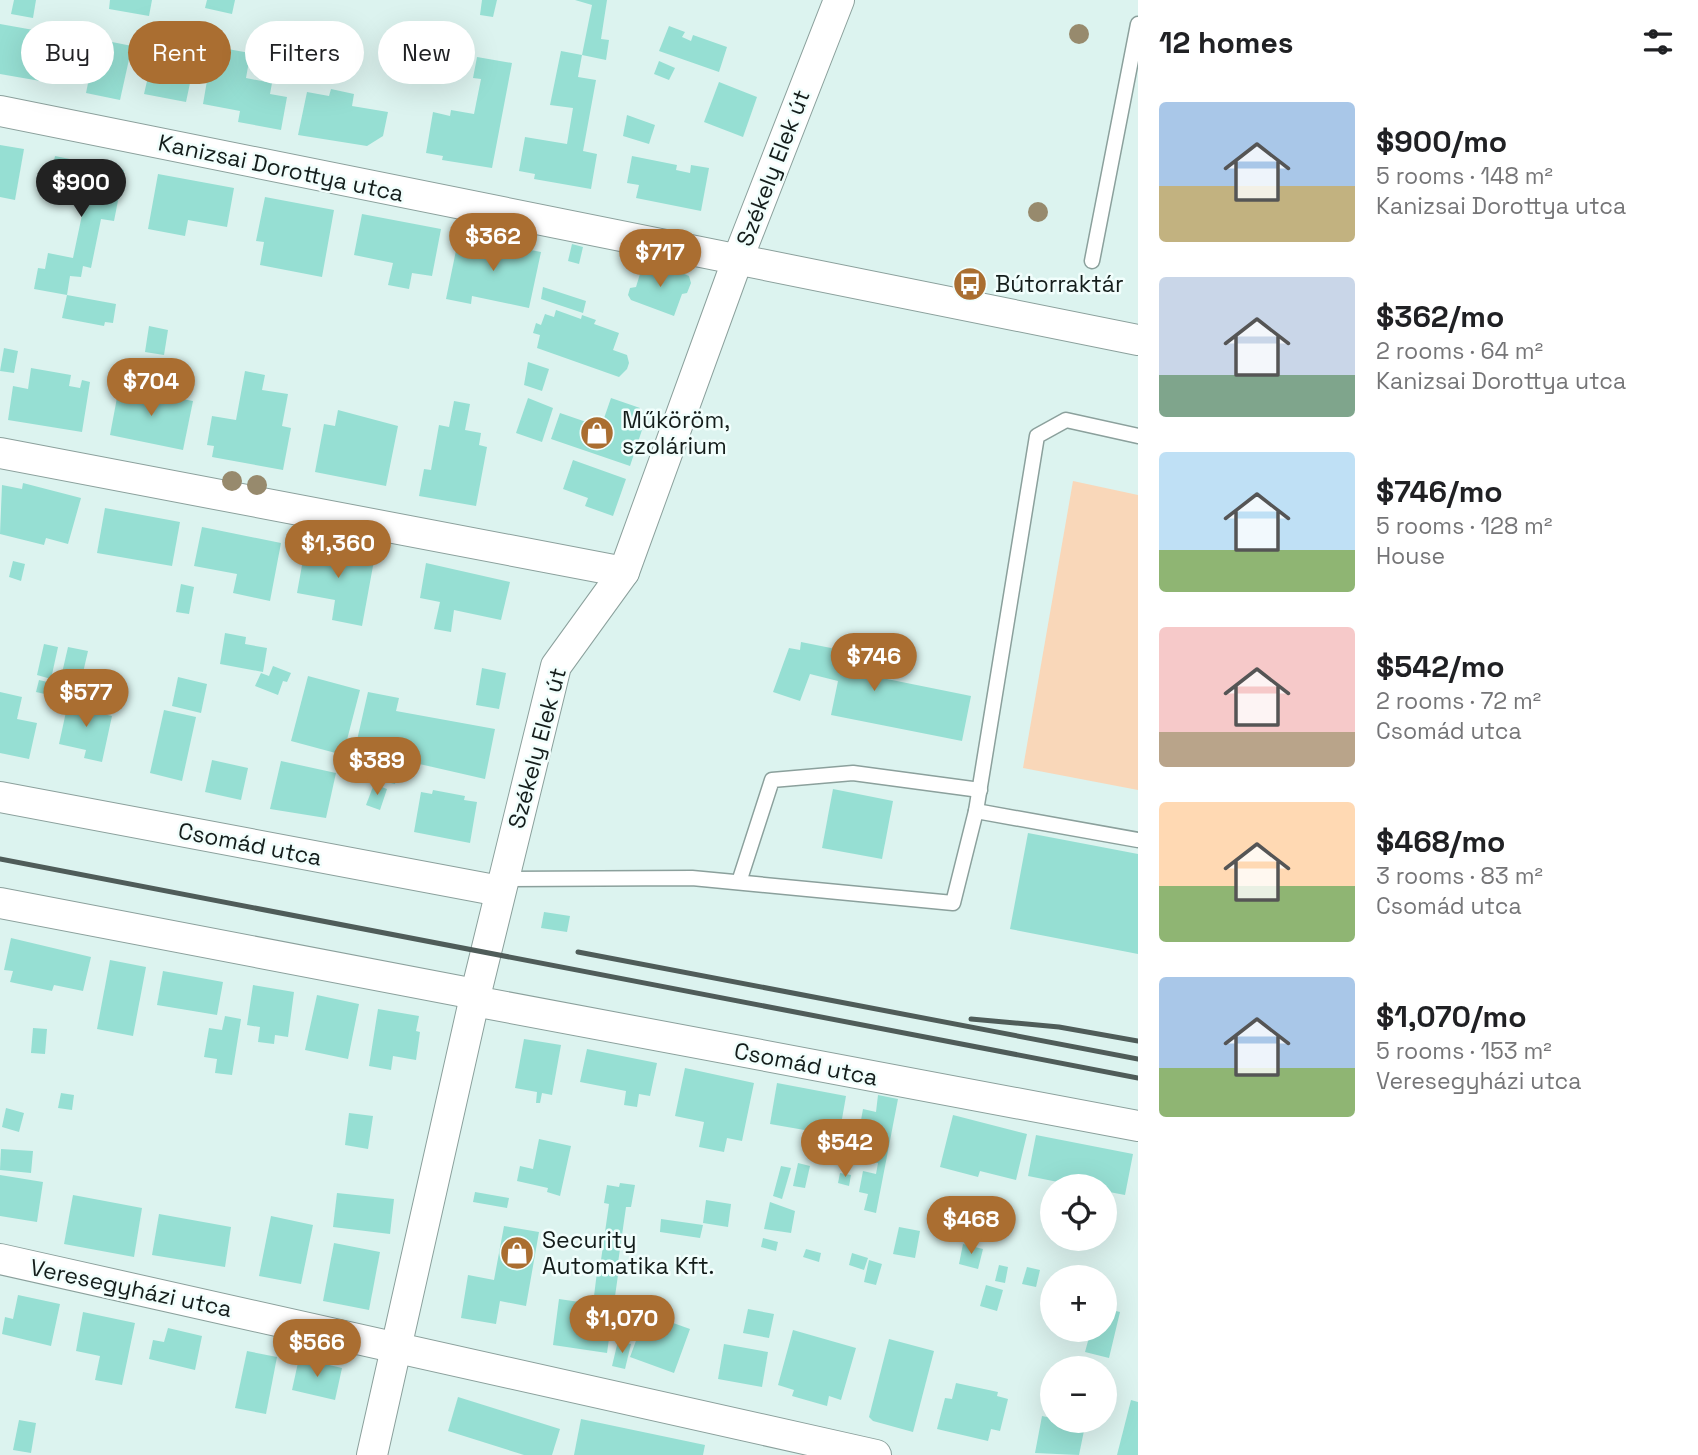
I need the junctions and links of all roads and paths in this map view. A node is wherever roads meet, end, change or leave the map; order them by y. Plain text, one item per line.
1 (839, 0) edge
2 (1138, 24) edge
3 (0, 111) edge
4 (737, 261) junction
5 (1092, 261) dead end
6 (1138, 340) edge
7 (1138, 436) edge
8 (0, 453) edge
9 (624, 572) junction
10 (980, 790) junction
11 (0, 796) edge
12 (976, 811) junction
13 (1138, 840) edge
14 (739, 883) junction
15 (502, 885) junction
16 (0, 903) edge
17 (474, 998) junction
18 (1138, 1126) edge
19 (0, 1259) edge
20 (397, 1347) junction
21 (372, 1455) edge
22 (876, 1455) edge

1 - 4 street, Székely Elek út
2 - 5 lane
3 - 4 street, Kanizsai Dorottya utca
4 - 6 street, Kanizsai Dorottya utca
4 - 9 street, Székely Elek út
7 - 10 lane
8 - 9 street
9 - 15 street, Székely Elek út
10 - 12 lane
10 - 14 lane
11 - 15 street, Csomád utca
12 - 13 lane
12 - 14 lane
14 - 15 lane
15 - 17 street, Székely Elek út
16 - 17 street, Csomád utca
17 - 18 street, Csomád utca
17 - 20 street, Székely Elek út
19 - 20 street, Veresegyházi utca
20 - 21 street, Székely Elek út
20 - 22 street, Veresegyházi utca

